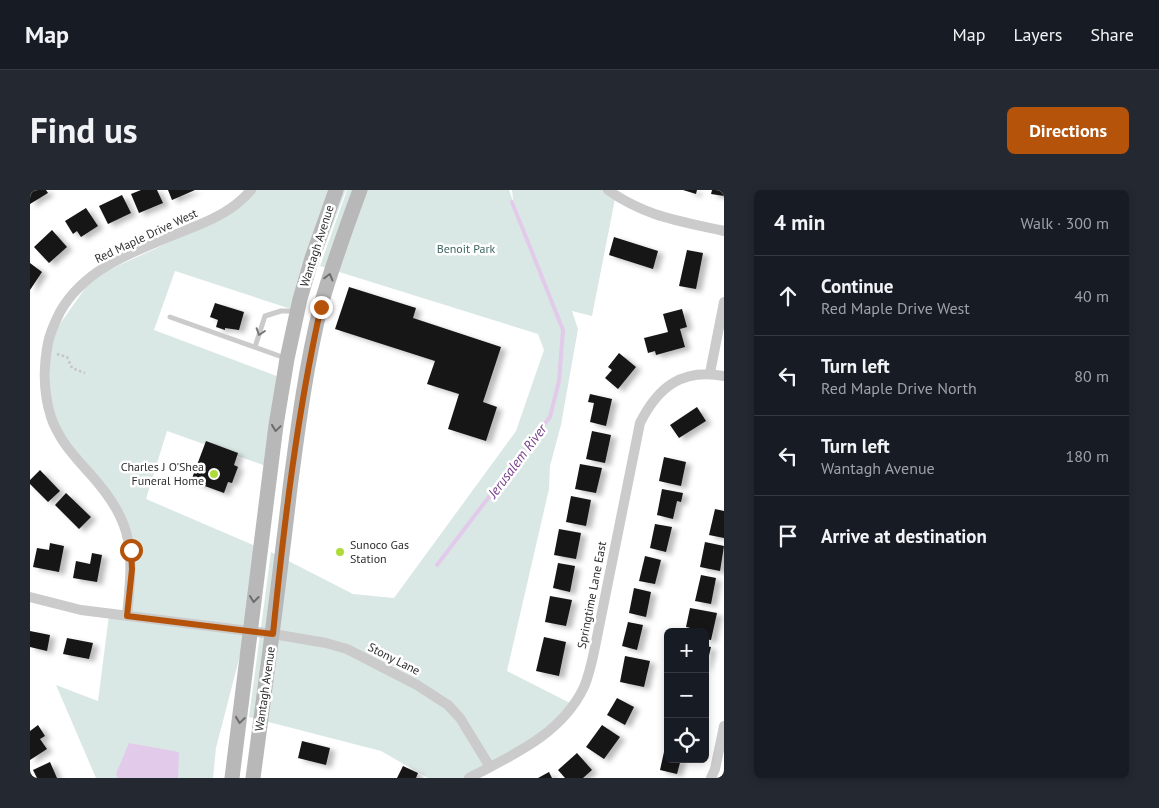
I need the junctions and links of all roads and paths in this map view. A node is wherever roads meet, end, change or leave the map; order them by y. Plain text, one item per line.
1 (251, 190) edge
2 (336, 190) edge
3 (360, 190) edge
4 (608, 190) edge
5 (724, 231) edge
6 (724, 302) edge
7 (298, 311) junction
8 (170, 317) dead end
9 (255, 347) junction
10 (46, 351) junction
11 (288, 358) junction
12 (710, 373) junction
13 (85, 374) dead end
14 (724, 376) edge
15 (30, 597) edge
16 (127, 616) junction
17 (250, 631) junction
18 (273, 634) junction
19 (724, 726) edge
20 (490, 767) junction
21 (232, 778) edge
22 (253, 778) edge
23 (469, 778) edge
24 (711, 778) edge

1 - 10 street, Red Maple Drive West
2 - 7 main road, Wantagh Avenue
18 -> 3 main road, Wantagh Avenue
4 - 5 street
6 - 12 street
7 -> 9 lane
7 - 11 main road, Wantagh Avenue
8 - 9 lane
9 - 11 lane
10 - 13 path
10 - 16 street, Red Maple Drive West
11 -> 17 main road, Wantagh Avenue
12 - 14 street
12 - 20 street, Springtime Lane East
15 - 16 street, Stony Lane
16 - 17 street, Stony Lane
17 - 18 street, Stony Lane
17 -> 21 main road, Wantagh Avenue
18 - 20 street, Stony Lane
18 - 22 main road, Wantagh Avenue
19 - 24 street
20 - 23 street, Springtime Lane East

